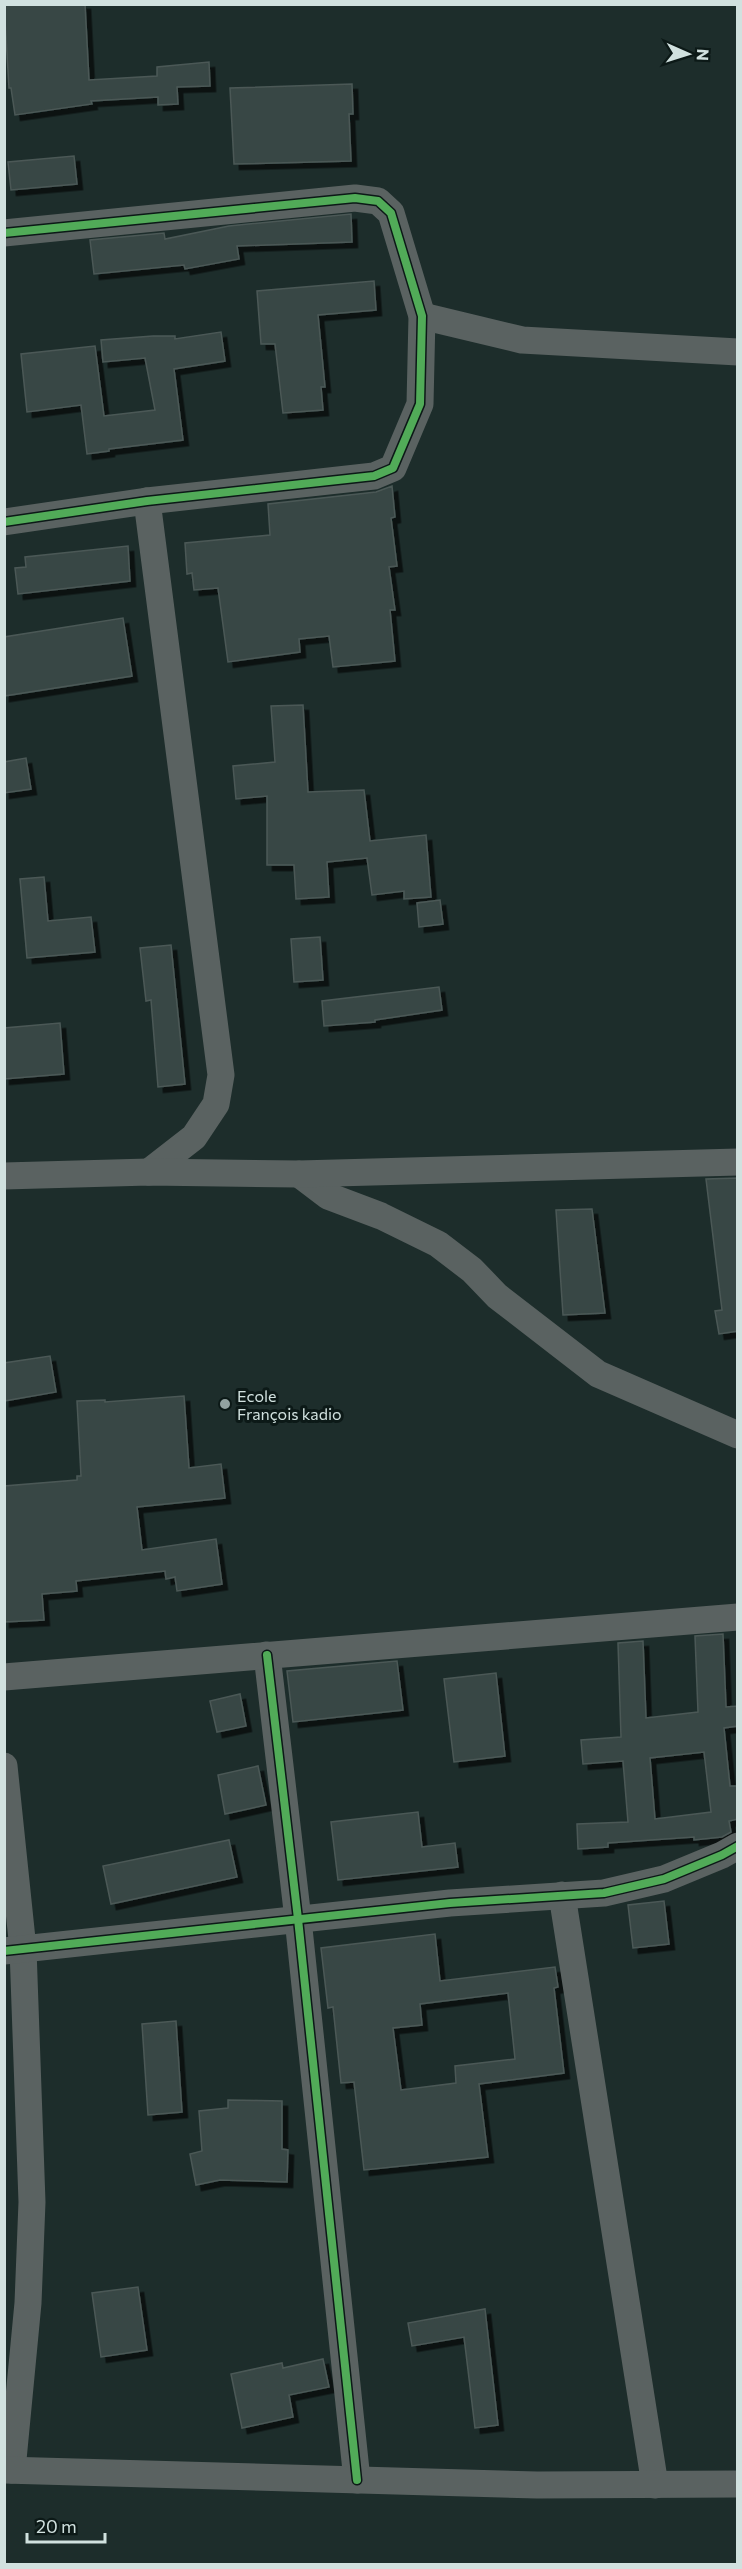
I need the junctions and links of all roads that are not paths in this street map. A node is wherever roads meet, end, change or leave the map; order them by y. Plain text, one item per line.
1 (4, 233) edge
2 (422, 316) junction
3 (738, 352) edge
4 (147, 501) junction
5 (4, 522) edge
6 (738, 1162) edge
7 (149, 1172) junction
8 (299, 1174) junction
9 (4, 1176) edge
10 (738, 1435) edge
11 (738, 1617) edge
12 (267, 1654) junction
13 (4, 1677) edge
14 (4, 1766) edge
15 (738, 1846) edge
16 (562, 1896) junction
17 (298, 1919) junction
18 (14, 1950) edge
19 (8, 2470) edge
20 (357, 2480) junction
21 (738, 2484) edge
22 (655, 2485) junction

1 - 2 street
2 - 3 street
2 - 4 street
4 - 5 street
4 - 7 street
6 - 8 street
7 - 8 street
7 - 9 street
8 - 10 street
11 - 12 street
12 - 13 street
12 - 17 street
14 - 18 street
15 - 16 street
16 - 17 street
16 - 22 street
17 - 18 street
17 - 20 street
18 - 19 street
19 - 20 street
20 - 22 street
21 - 22 street

